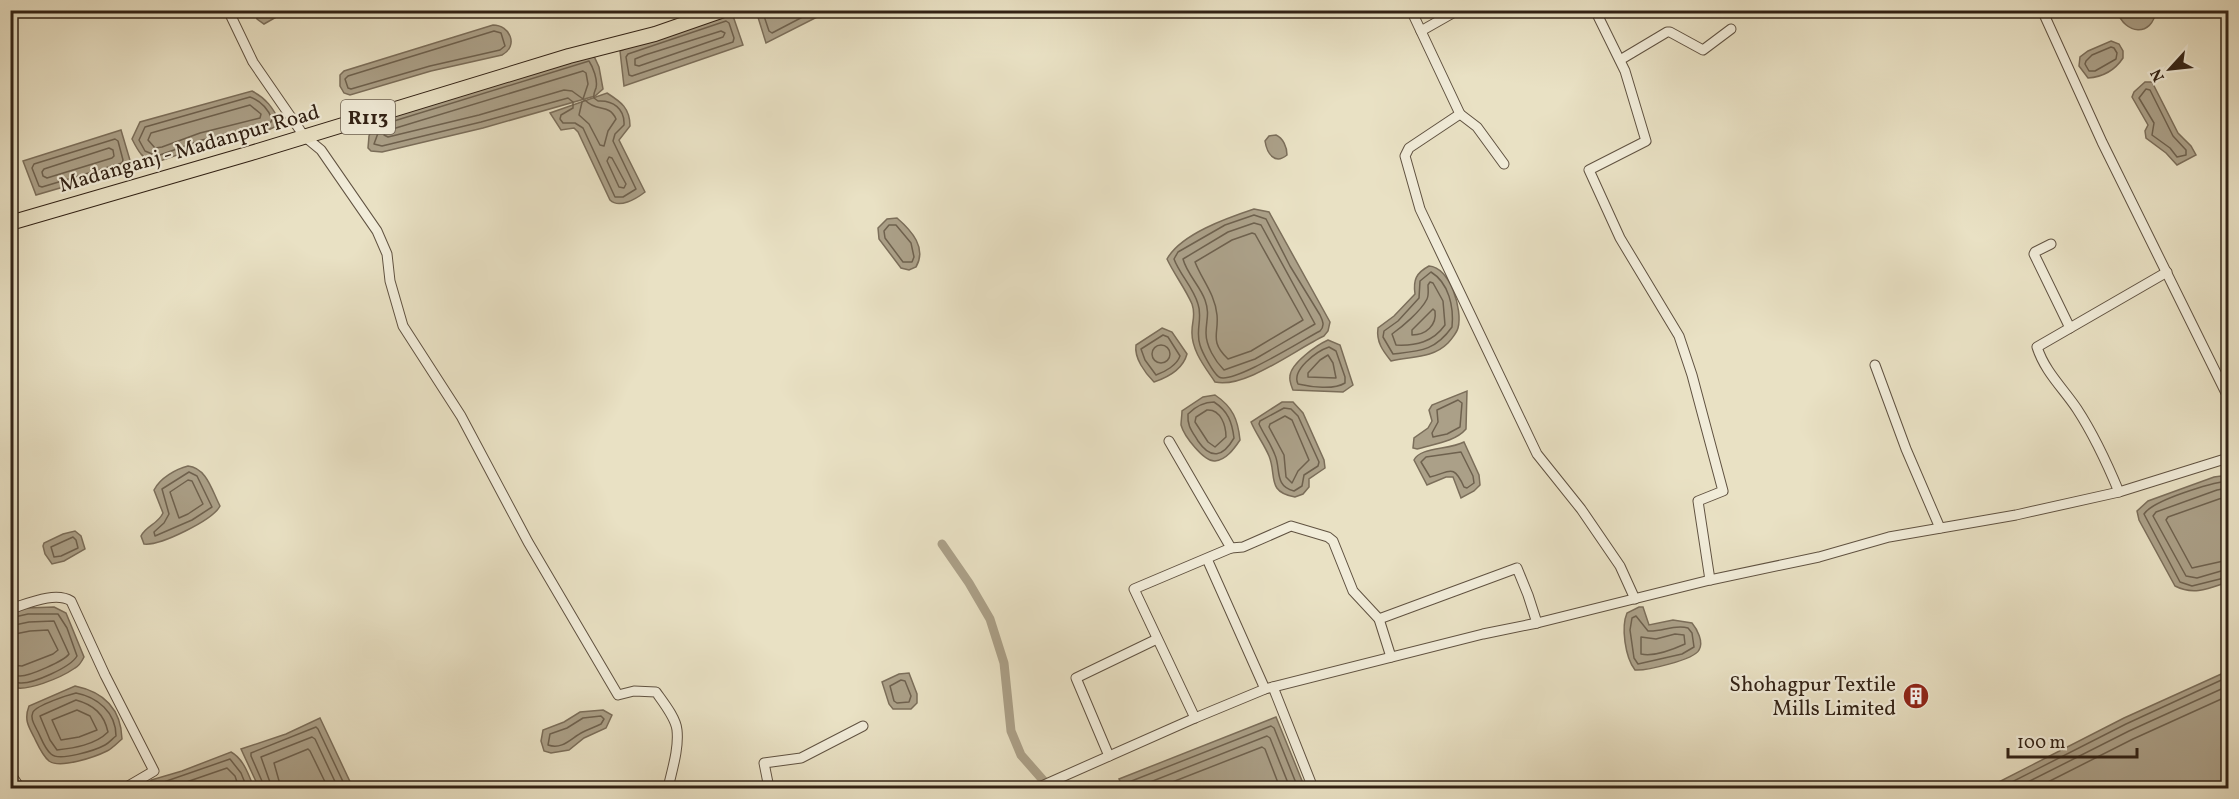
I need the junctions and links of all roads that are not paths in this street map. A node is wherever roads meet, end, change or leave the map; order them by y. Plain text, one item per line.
1 (228, 10) edge
2 (724, 10) edge
3 (1411, 10) edge
4 (1458, 10) edge
5 (1595, 10) edge
6 (2042, 10) edge
7 (1731, 29) dead end
8 (1421, 31) junction
9 (1620, 60) junction
10 (1460, 114) junction
11 (304, 136) junction
12 (1504, 164) dead end
13 (10, 223) edge
14 (2051, 244) dead end
15 (2167, 272) junction
16 (2070, 328) junction
17 (1875, 365) dead end
18 (2229, 397) edge
19 (1169, 441) dead end
20 (2229, 458) edge
21 (2120, 492) junction
22 (1940, 528) junction
23 (1231, 548) junction
24 (1208, 559) junction
25 (1710, 580) junction
26 (1635, 599) junction
27 (10, 609) edge
28 (1379, 619) junction
29 (1537, 623) junction
30 (1157, 639) junction
31 (1391, 657) junction
32 (1269, 688) junction
33 (1195, 718) junction
34 (863, 726) dead end
35 (1109, 756) junction
36 (10, 773) edge
37 (20, 789) edge
38 (125, 789) edge
39 (668, 789) edge
40 (769, 789) edge
41 (1037, 789) edge
42 (1313, 789) edge

1 - 11 street
2 - 11 main road, Madanganj - Madanpur Road / R113
3 - 8 street
4 - 8 street
5 - 9 street
6 - 15 street
7 - 9 street
8 - 10 street
9 - 25 street
10 - 12 street
10 - 26 street
11 - 13 main road, Madanganj - Madanpur Road / R113
11 - 39 street
14 - 16 street
15 - 16 street
15 - 18 street
16 - 21 street
17 - 22 street
19 - 23 street
20 - 21 street
21 - 22 street
22 - 25 street
23 - 24 street
23 - 28 street
24 - 30 street
24 - 32 street
25 - 26 street
26 - 29 street
27 - 38 street
28 - 29 street
28 - 31 street
29 - 31 street
30 - 33 street
30 - 35 street
31 - 32 street
32 - 33 street
32 - 42 street
33 - 35 street
34 - 40 street
35 - 41 street
36 - 37 street

